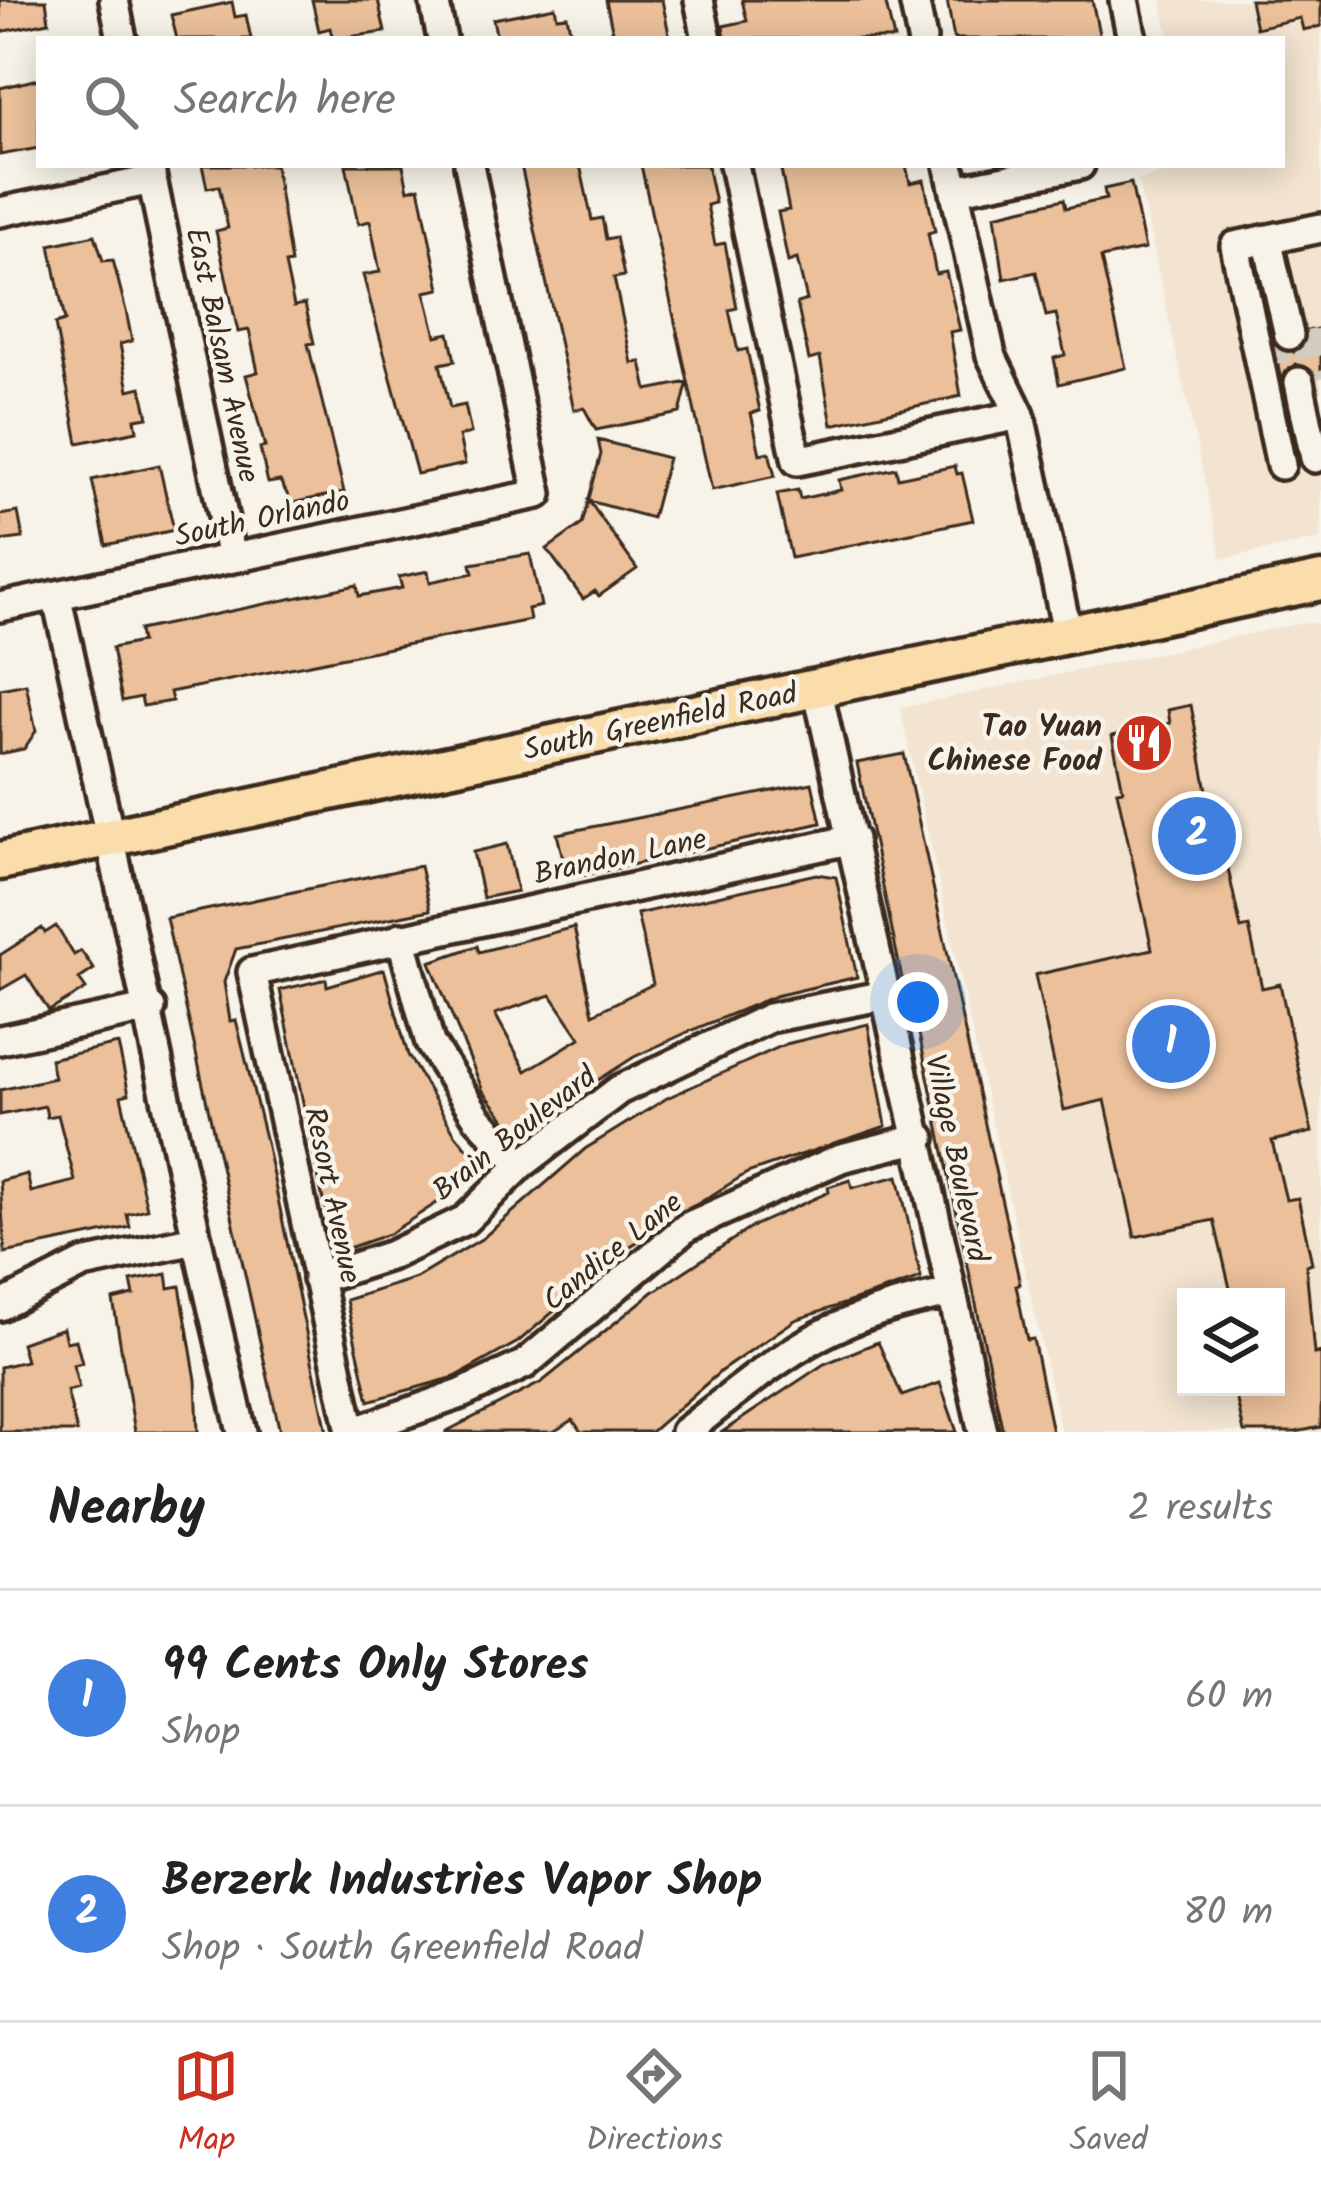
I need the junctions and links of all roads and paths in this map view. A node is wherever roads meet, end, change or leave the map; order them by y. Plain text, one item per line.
1 (114, 0) edge
2 (434, 0) edge
3 (699, 0) edge
4 (914, 0) edge
5 (1124, 0) edge
6 (121, 36) edge
7 (441, 36) edge
8 (706, 36) edge
9 (921, 36) edge
10 (1131, 36) edge
11 (470, 168) edge
12 (735, 168) edge
13 (1050, 168) edge
14 (151, 173) edge
15 (952, 178) edge
16 (0, 212) edge
17 (1321, 228) edge
18 (1268, 239) junction
19 (1289, 334) tunnel mouth
20 (1321, 409) edge
21 (1020, 415) junction
22 (232, 558) junction
23 (1321, 581) edge
24 (56, 595) junction
25 (0, 608) edge
26 (1068, 634) junction
27 (817, 687) junction
28 (113, 838) junction
29 (853, 839) junction
30 (0, 861) edge
31 (400, 937) junction
32 (252, 972) joint
33 (886, 995) junction
34 (151, 1007) junction
35 (0, 1040) edge
36 (921, 1138) junction
37 (521, 1165) junction
38 (195, 1240) junction
39 (317, 1279) junction
40 (952, 1294) junction
41 (0, 1306) edge
42 (242, 1432) edge
43 (351, 1432) edge
44 (686, 1432) edge
45 (983, 1432) edge

1 - 6 street
2 - 7 street
3 - 8 street
4 - 9 street
5 - 10 street
11 - 22 street, South Orlando
12 - 21 street
13 - 15 street
14 - 16 street
14 - 22 street, East Balsam Avenue
15 - 21 street
17 - 18 street
18 - 19 street
18 - 20 street
21 - 26 street
22 - 24 street, South Orlando
23 - 26 main road, South Greenfield Road
24 - 25 street, South Orlando
24 - 28 street
26 - 27 main road, South Greenfield Road
27 - 28 main road, South Greenfield Road
27 - 29 street, Village Boulevard
28 - 30 main road, South Greenfield Road
28 - 34 street
29 - 31 street, Brandon Lane
29 - 33 street, Village Boulevard
31 - 32 street, Brandon Lane
31 - 37 street
32 - 39 street, Resort Avenue
33 - 36 street, Village Boulevard
33 - 37 street, Brain Boulevard
34 - 35 street
34 - 38 street
36 - 40 street, Village Boulevard
36 - 43 street, Candice Lane
37 - 39 street, Brain Boulevard
38 - 41 street
38 - 42 street
39 - 43 street, Resort Avenue
40 - 44 street
40 - 45 street, Village Boulevard

